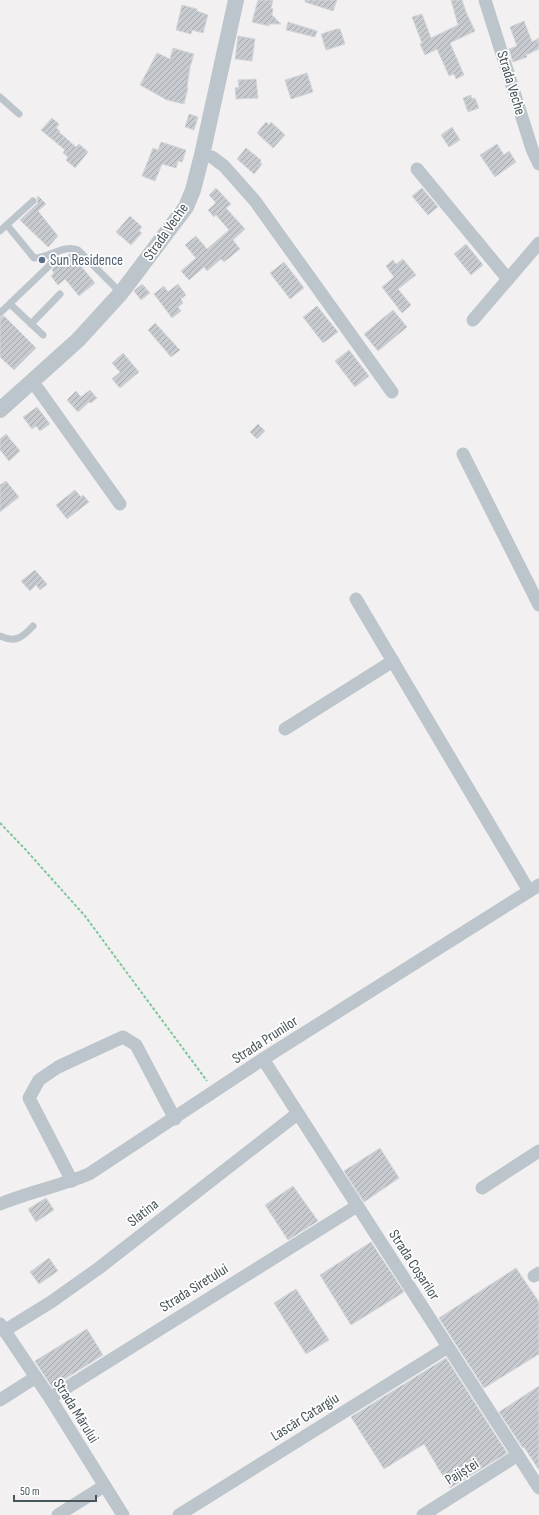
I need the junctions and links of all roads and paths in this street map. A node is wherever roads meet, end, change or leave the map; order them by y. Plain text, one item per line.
1 (236, 0) edge
2 (485, 0) edge
3 (0, 97) edge
4 (19, 114) dead end
5 (202, 156) junction
6 (539, 164) edge
7 (417, 169) dead end
8 (33, 201) dead end
9 (7, 225) junction
10 (0, 231) edge
11 (539, 243) edge
12 (57, 252) junction
13 (508, 279) junction
14 (121, 293) junction
15 (60, 294) dead end
16 (10, 304) junction
17 (0, 313) edge
18 (473, 320) dead end
19 (31, 324) junction
20 (43, 335) dead end
21 (31, 382) junction
22 (392, 392) dead end
23 (0, 410) edge
24 (463, 454) dead end
25 (120, 504) dead end
26 (356, 599) dead end
27 (539, 605) edge
28 (33, 626) dead end
29 (0, 636) edge
30 (393, 661) junction
31 (285, 729) dead end
32 (0, 823) edge
33 (534, 888) edge
34 (263, 1060) junction
35 (215, 1092) junction
36 (297, 1114) junction
37 (175, 1119) junction
38 (539, 1151) edge
39 (72, 1181) junction
40 (482, 1188) dead end
41 (0, 1204) edge
42 (357, 1206) junction
43 (2, 1327) edge
44 (448, 1347) junction
45 (36, 1377) junction
46 (50, 1398) junction
47 (0, 1400) edge
48 (518, 1455) junction
49 (104, 1486) junction
50 (539, 1488) edge
51 (58, 1515) edge
52 (123, 1515) edge
53 (179, 1515) edge
54 (423, 1515) edge

1 - 5 street, Strada Veche
2 - 6 street, Strada Veche
3 - 4 lane
5 - 14 street, Strada Veche
5 - 22 street
7 - 13 street
8 - 9 lane
9 - 10 lane
9 - 12 lane
11 - 13 street
12 - 14 lane
12 - 16 lane
13 - 18 street
14 - 21 street, Strada Veche
15 - 19 lane
16 - 17 lane
16 - 19 lane
19 - 20 lane
21 - 23 street, Strada Veche
21 - 25 street
24 - 27 street
26 - 30 street
28 - 29 lane
30 - 31 street
30 - 33 street
32 - 35 path
33 - 34 street, Strada Prunilor
34 - 35 street, Strada Prunilor
34 - 36 street, Strada Coșarilor
35 - 37 street, Strada Prunilor
36 - 42 street, Strada Coșarilor
36 - 43 street, Slatina
37 - 39 street, Strada Prunilor
37 - 39 street
38 - 40 street
39 - 41 street, Strada Prunilor
42 - 44 street, Strada Coșarilor
42 - 46 street, Strada Siretului
43 - 45 street, Strada Mărului
44 - 48 street, Strada Coșarilor
44 - 53 street, Lascăr Catargiu
45 - 46 street, Strada Mărului
45 - 47 street
46 - 49 street, Strada Mărului
48 - 50 street, Strada Coșarilor
48 - 54 street, Pajiștei
49 - 51 street
49 - 52 street, Strada Mărului

